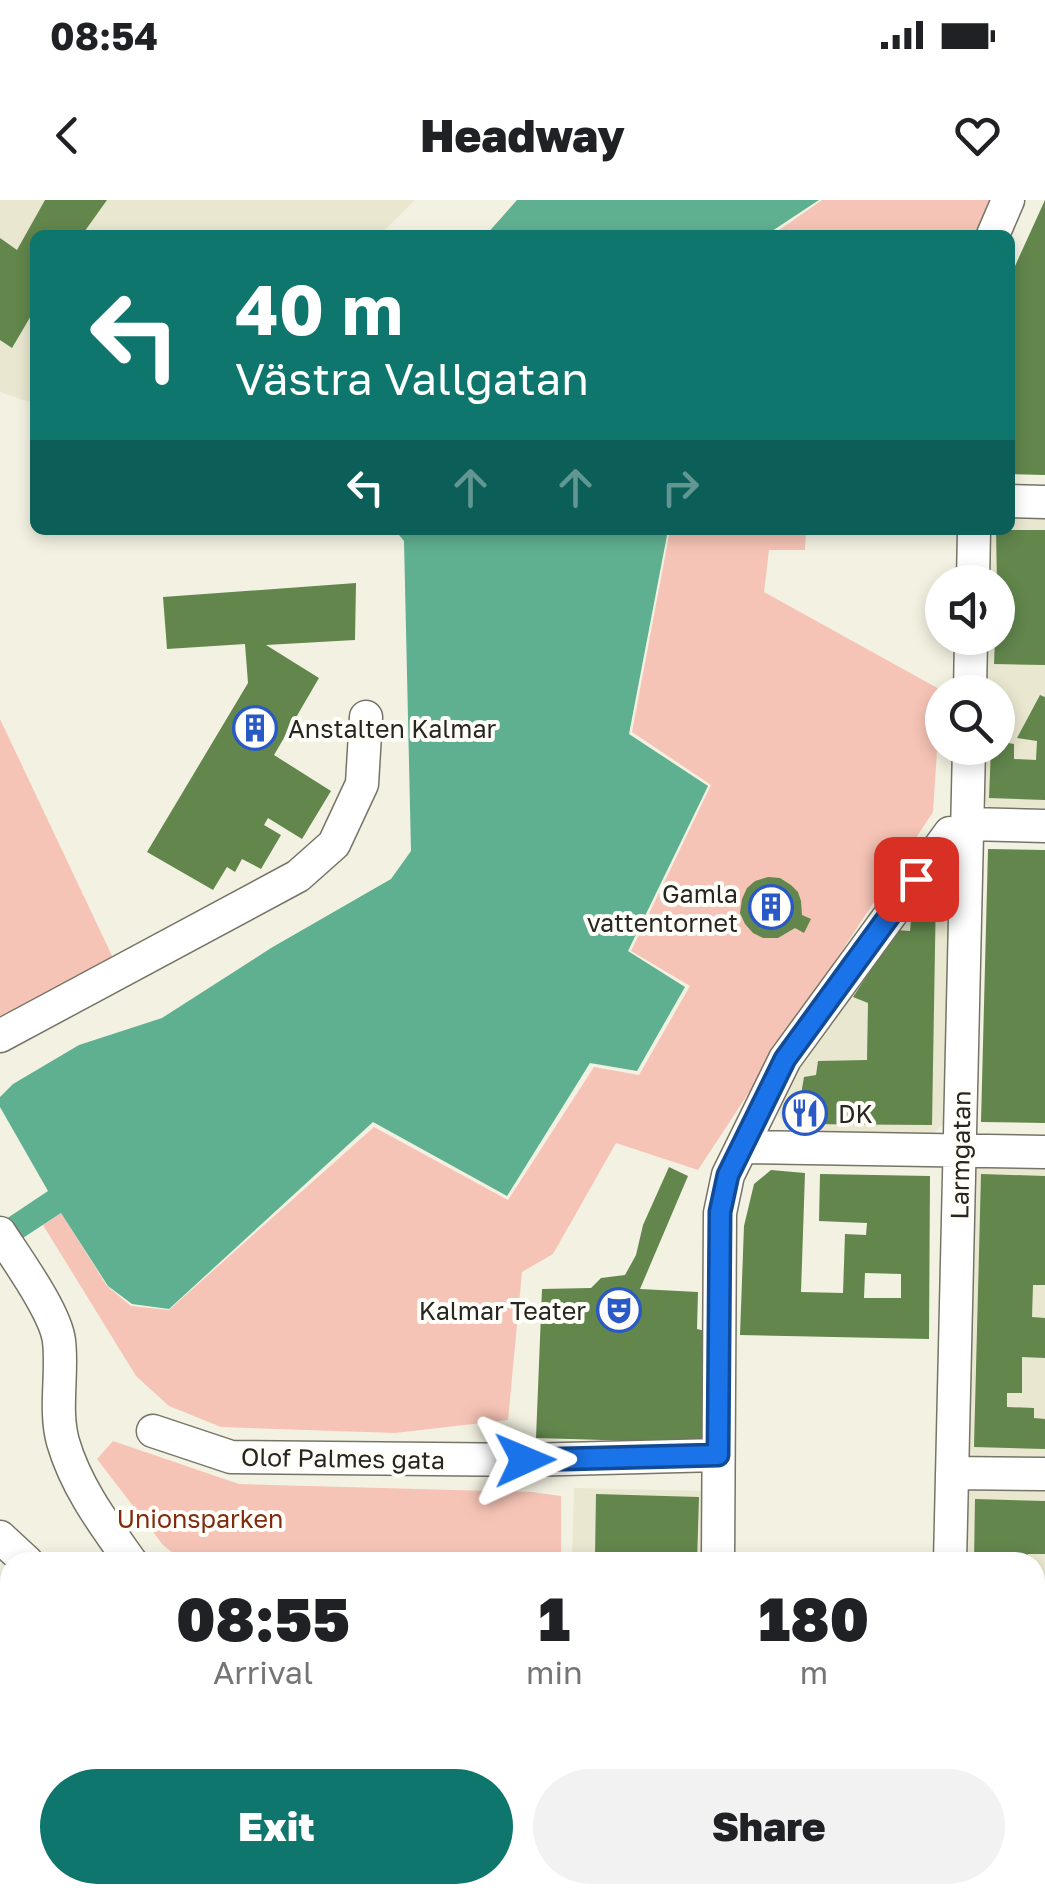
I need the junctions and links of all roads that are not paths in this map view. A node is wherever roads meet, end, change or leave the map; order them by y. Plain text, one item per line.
1 (1008, 200) edge
2 (995, 230) edge
3 (1015, 501) edge
4 (1045, 502) edge
5 (974, 535) edge
6 (973, 565) edge
7 (366, 717) dead end
8 (967, 765) edge
9 (1045, 826) edge
10 (959, 828) junction
11 (0, 1036) edge
12 (743, 1147) junction
13 (960, 1151) junction
14 (1045, 1152) edge
15 (9, 1246) edge
16 (154, 1431) dead end
17 (718, 1455) junction
18 (952, 1472) junction
19 (1045, 1474) edge
20 (124, 1552) edge
21 (718, 1552) edge
22 (950, 1552) edge

1 - 2 street
3 - 4 street
5 - 6 street
7 - 11 street
8 - 10 street, Larmgatan
9 - 10 street
10 - 12 street
10 - 13 street, Larmgatan
12 - 13 street
12 - 17 street
13 - 14 street
13 - 18 street, Larmgatan
15 - 20 street
16 - 17 street, Olof Palmes gata
17 - 21 street
18 - 19 street
18 - 22 street, Larmgatan

